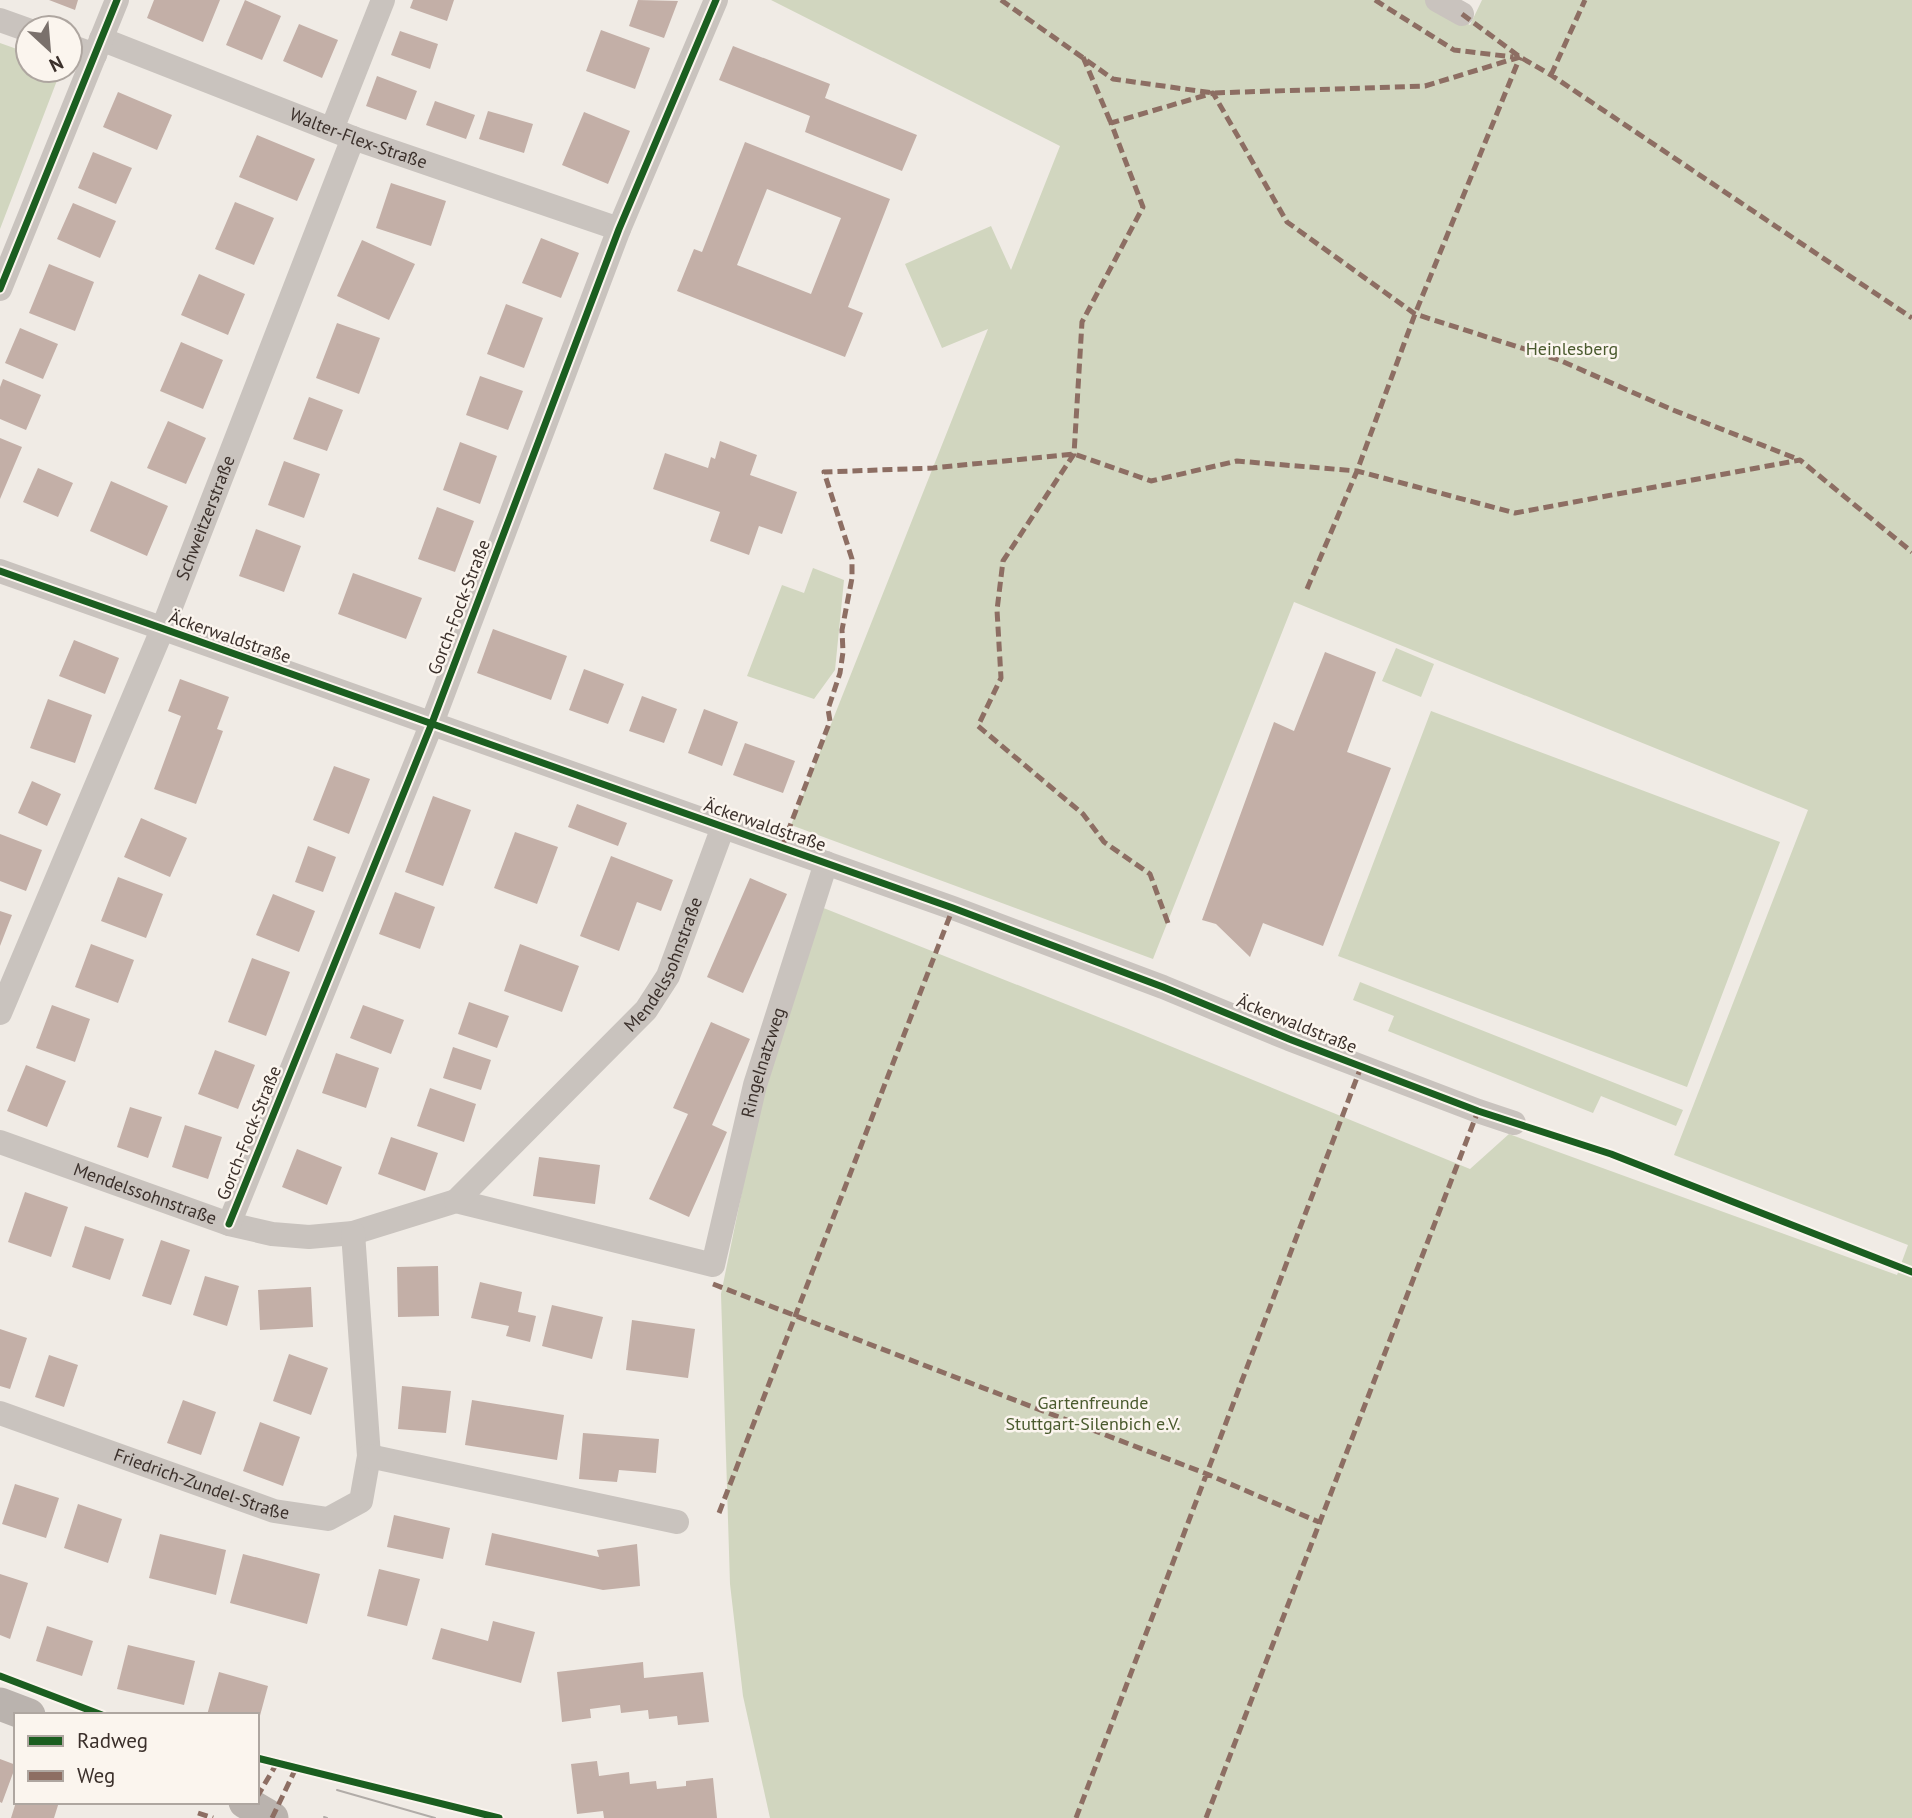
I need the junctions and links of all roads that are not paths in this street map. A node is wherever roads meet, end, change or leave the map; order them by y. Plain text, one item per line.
1 (117, 0) edge
2 (383, 0) edge
3 (716, 0) edge
4 (1437, 0) edge
5 (1462, 14) dead end
6 (84, 46) edge
7 (98, 47) junction
8 (342, 134) junction
9 (619, 229) junction
10 (0, 289) edge
11 (0, 571) edge
12 (162, 630) junction
13 (432, 723) junction
14 (723, 827) junction
15 (826, 863) junction
16 (0, 1013) edge
17 (1514, 1123) dead end
18 (0, 1142) edge
19 (456, 1201) junction
20 (229, 1224) junction
21 (354, 1233) junction
22 (0, 1413) edge
23 (369, 1457) junction
24 (677, 1522) dead end
25 (0, 1704) edge
26 (24, 1713) edge
27 (248, 1804) edge
28 (272, 1818) edge

1 - 7 street
2 - 8 street, Schweitzerstraße
3 - 9 street, Gorch-Fock-Straße
4 - 5 street
6 - 7 street, Walter-Flex-Straße
7 - 8 street, Walter-Flex-Straße
7 - 10 street
8 - 9 street, Walter-Flex-Straße
8 - 12 street, Schweitzerstraße
9 - 13 street, Gorch-Fock-Straße
11 - 12 street, Äckerwaldstraße
12 - 13 street, Äckerwaldstraße
12 - 16 street, Schweitzerstraße
13 - 14 street, Äckerwaldstraße
13 - 20 street, Gorch-Fock-Straße
14 - 15 street, Äckerwaldstraße
14 - 19 street, Mendelssohnstraße
15 - 17 street, Äckerwaldstraße
15 - 19 street, Ringelnatzweg
18 - 20 street, Mendelssohnstraße
19 - 21 street, Mendelssohnstraße
20 - 21 street, Mendelssohnstraße
21 - 23 street, Friedrich-Zundel-Straße
22 - 23 street, Friedrich-Zundel-Straße
23 - 24 street
25 - 26 main road
27 - 28 main road

